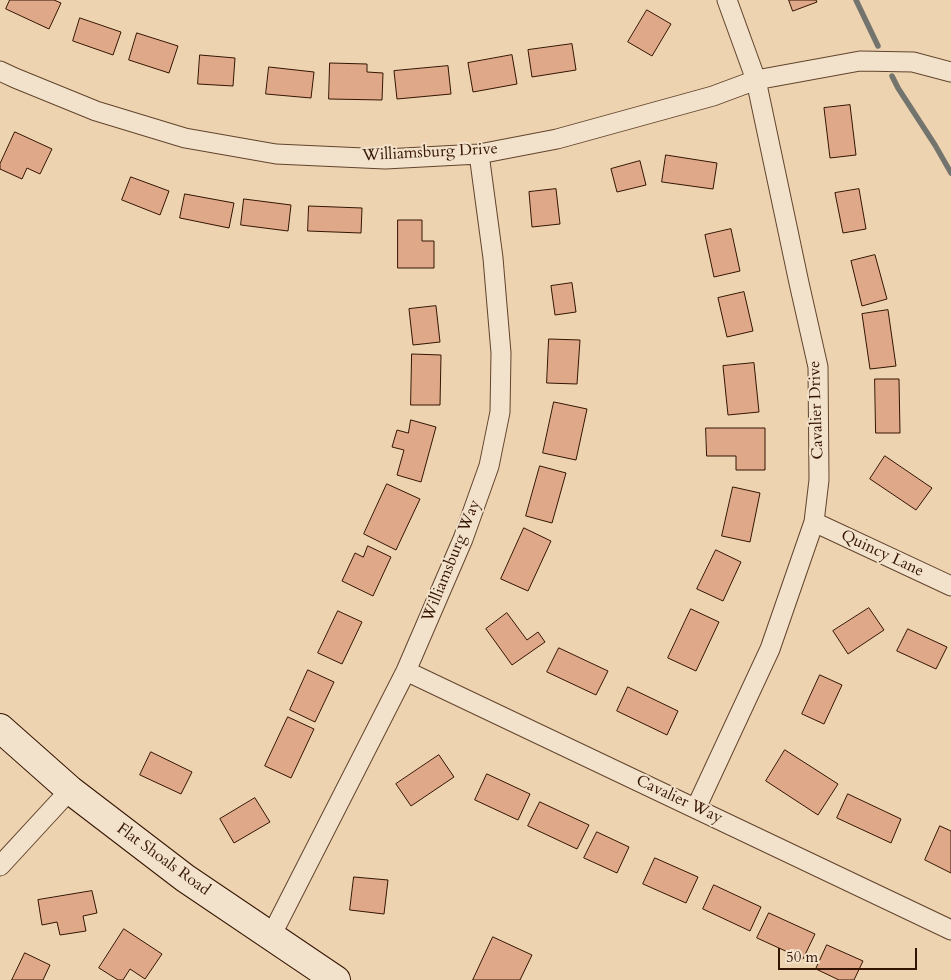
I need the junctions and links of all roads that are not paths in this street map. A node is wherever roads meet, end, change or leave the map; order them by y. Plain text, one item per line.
1 (727, 0) edge
2 (0, 71) edge
3 (951, 72) edge
4 (756, 80) junction
5 (479, 154) junction
6 (814, 522) junction
7 (951, 586) edge
8 (406, 671) junction
9 (0, 728) edge
10 (70, 790) junction
11 (696, 808) junction
12 (0, 866) edge
13 (951, 930) edge
14 (271, 936) junction
15 (336, 980) edge

1 - 4 street, Cavalier Drive
2 - 5 street, Williamsburg Drive
3 - 4 street, Williamsburg Drive
4 - 5 street, Williamsburg Drive
4 - 6 street, Cavalier Drive
5 - 8 street, Williamsburg Way
6 - 7 street, Quincy Lane
6 - 11 street, Cavalier Drive
8 - 11 street, Cavalier Way
8 - 14 street, Williamsburg Way
9 - 10 main road, Flat Shoals Road
10 - 12 street
10 - 14 main road, Flat Shoals Road
11 - 13 street, Cavalier Way
14 - 15 main road, Flat Shoals Road

